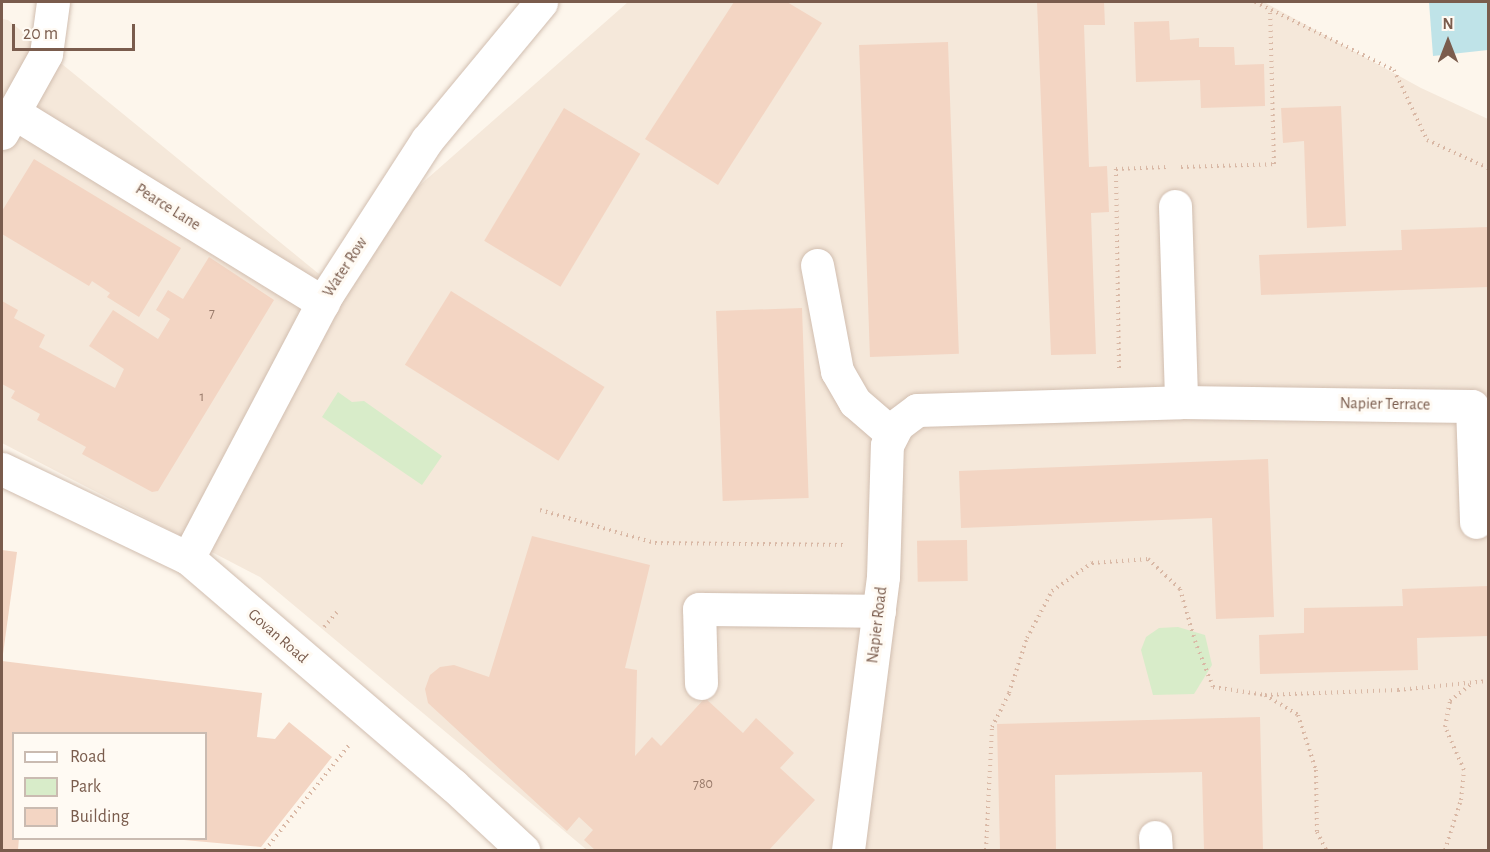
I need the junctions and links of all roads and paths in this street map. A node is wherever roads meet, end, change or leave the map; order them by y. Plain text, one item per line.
1 (53, 2) edge
2 (541, 2) edge
3 (1256, 2) edge
4 (7, 122) edge
5 (1488, 168) edge
6 (1175, 206) dead end
7 (817, 265) dead end
8 (322, 303) junction
9 (1181, 402) junction
10 (892, 434) junction
11 (2, 469) edge
12 (540, 510) dead end
13 (1476, 522) dead end
14 (884, 543) junction
15 (188, 558) junction
16 (879, 611) junction
17 (1488, 681) edge
18 (701, 682) dead end
19 (1472, 682) junction
20 (1265, 695) junction
21 (337, 761) dead end
22 (267, 848) edge
23 (274, 850) edge
24 (523, 850) edge
25 (848, 850) edge
26 (986, 850) edge
27 (1326, 850) edge
28 (1445, 850) edge

1 - 4 street
2 - 8 street, Water Row
3 - 5 path
4 - 8 street, Pearce Lane
6 - 9 street
7 - 10 street
8 - 15 street, Water Row
9 - 10 street, Napier Terrace
9 - 13 street, Napier Terrace
10 - 14 street, Napier Road
11 - 15 street, Govan Road
12 - 14 path
14 - 16 street, Napier Road
15 - 24 street, Govan Road
16 - 18 street
16 - 25 street, Napier Road
17 - 19 path
19 - 20 path
19 - 28 path
20 - 26 path
20 - 27 path
21 - 22 path
22 - 23 path

